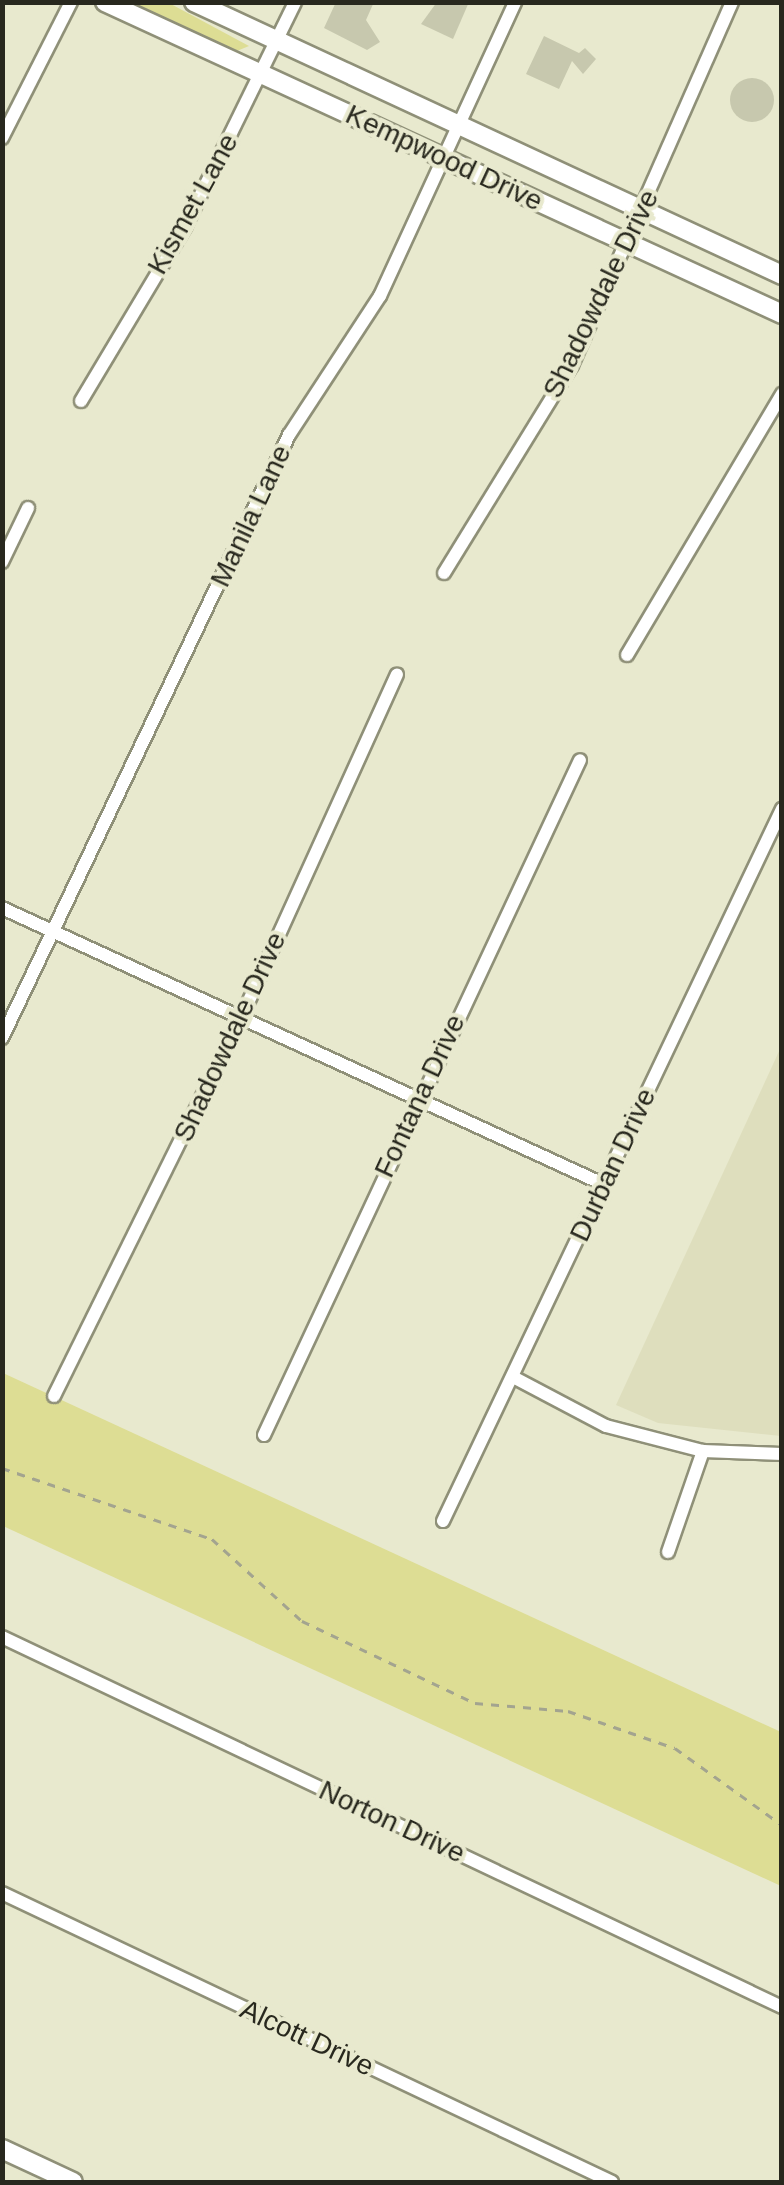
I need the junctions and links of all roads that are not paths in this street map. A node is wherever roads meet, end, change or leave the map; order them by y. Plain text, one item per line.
1 (71, 2) edge
2 (106, 2) edge
3 (194, 2) edge
4 (295, 2) edge
5 (515, 2) edge
6 (732, 2) edge
7 (277, 40) junction
8 (262, 73) junction
9 (460, 126) junction
10 (2, 138) edge
11 (445, 160) junction
12 (645, 210) junction
13 (628, 242) junction
14 (782, 275) edge
15 (782, 314) edge
16 (782, 394) edge
17 (81, 401) dead end
18 (28, 508) dead end
19 (2, 562) edge
20 (444, 573) dead end
21 (627, 655) dead end
22 (397, 674) dead end
23 (580, 760) dead end
24 (782, 809) edge
25 (2, 908) edge
26 (54, 932) junction
27 (242, 1016) junction
28 (2, 1038) edge
29 (419, 1098) junction
30 (603, 1184) junction
31 (513, 1378) junction
32 (54, 1396) dead end
33 (264, 1435) dead end
34 (703, 1451) junction
35 (782, 1454) edge
36 (444, 1520) dead end
37 (668, 1552) dead end
38 (2, 1636) edge
39 (2, 1894) edge
40 (782, 2007) edge
41 (2, 2149) edge
42 (73, 2182) edge
43 (612, 2182) edge

1 - 10 street
2 - 8 main road, Kempwood Drive
3 - 7 main road, Kempwood Drive
4 - 7 street, Kismet Lane
5 - 9 street, Manila Lane
6 - 12 street, Shadowdale Drive
7 - 8 street, Kismet Lane
7 - 9 main road, Kempwood Drive
8 - 11 main road, Kempwood Drive
8 - 17 street, Kismet Lane
9 - 11 street, Manila Lane
9 - 12 main road, Kempwood Drive
11 - 13 main road, Kempwood Drive
11 - 26 street, Manila Lane
12 - 13 street, Shadowdale Drive
12 - 14 main road, Kempwood Drive
13 - 15 main road, Kempwood Drive
13 - 20 street, Shadowdale Drive
16 - 21 street
18 - 19 street
22 - 27 street, Shadowdale Drive
23 - 29 street, Fontana Drive
24 - 30 street, Durban Drive
25 - 26 street
26 - 27 street
26 - 28 street, Manila Lane
27 - 29 street
27 - 32 street, Shadowdale Drive
29 - 30 street
29 - 33 street, Fontana Drive
30 - 31 street, Durban Drive
31 - 34 street
31 - 36 street, Durban Drive
34 - 35 street
34 - 37 street
38 - 40 street, Norton Drive
39 - 43 street, Alcott Drive
41 - 42 main road

